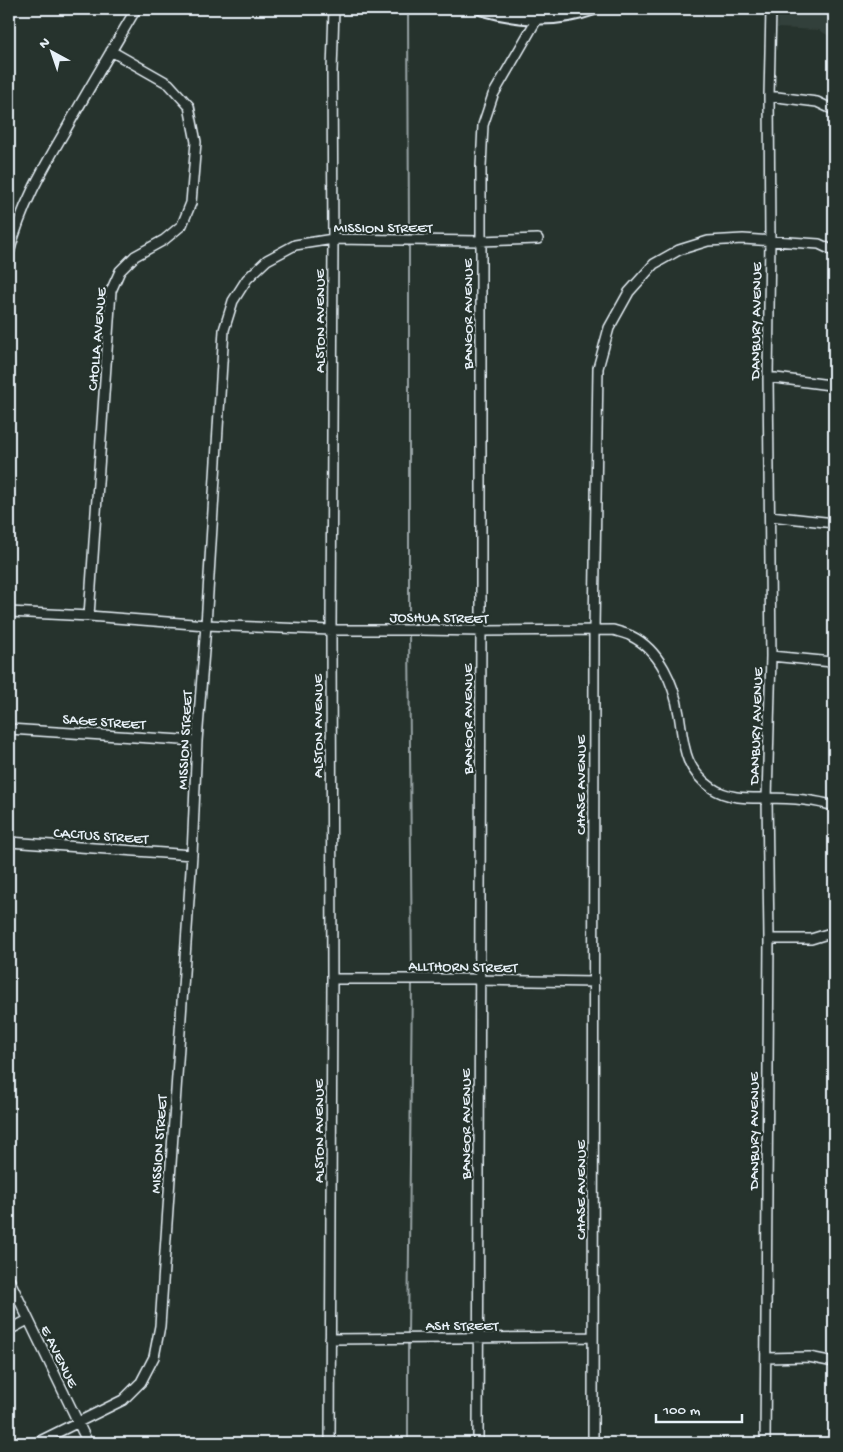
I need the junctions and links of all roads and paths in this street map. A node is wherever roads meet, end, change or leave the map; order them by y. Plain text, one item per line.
1 (136, 9) edge
2 (334, 9) edge
3 (482, 9) edge
4 (594, 9) edge
5 (771, 9) edge
6 (539, 14) edge
7 (111, 51) junction
8 (769, 96) junction
9 (834, 110) edge
10 (12, 229) edge
11 (333, 239) junction
12 (538, 239) dead end
13 (770, 240) junction
14 (480, 241) junction
15 (834, 251) edge
16 (9, 253) edge
17 (768, 377) junction
18 (834, 387) edge
19 (770, 516) junction
20 (834, 523) edge
21 (9, 612) edge
22 (89, 616) junction
23 (206, 625) junction
24 (594, 629) junction
25 (331, 630) junction
26 (481, 632) junction
27 (771, 656) junction
28 (834, 663) edge
29 (9, 729) edge
30 (197, 741) junction
31 (767, 798) junction
32 (834, 806) edge
33 (9, 842) edge
34 (192, 855) junction
35 (834, 932) edge
36 (769, 939) junction
37 (332, 979) junction
38 (480, 980) junction
39 (594, 982) junction
40 (9, 1279) edge
41 (28, 1320) junction
42 (9, 1330) edge
43 (478, 1338) junction
44 (593, 1338) junction
45 (330, 1339) junction
46 (766, 1358) junction
47 (834, 1362) edge
48 (78, 1424) junction
49 (36, 1443) edge
50 (88, 1443) edge
51 (330, 1443) edge
52 (478, 1443) edge
53 (593, 1443) edge
54 (764, 1443) edge

1 - 7 street
2 - 11 street, ALSTON AVENUE
3 - 6 main road
4 - 6 main road
5 - 8 street, DANBURY AVENUE
6 - 14 street, BANGOR AVENUE
7 - 10 street
7 - 22 street, CHOLLA AVENUE
8 - 9 street
8 - 13 street, DANBURY AVENUE
10 - 16 street
11 - 14 street, MISSION STREET
11 - 23 street, MISSION STREET
11 - 25 street, ALSTON AVENUE
12 - 14 street, MISSION STREET
13 - 15 street, CHASE AVENUE
13 - 17 street, DANBURY AVENUE
13 - 24 street, CHASE AVENUE
14 - 26 street, BANGOR AVENUE
17 - 18 street
17 - 19 street, DANBURY AVENUE
19 - 20 street
19 - 27 street, DANBURY AVENUE
21 - 22 street, JOSHUA STREET
22 - 23 street, JOSHUA STREET
23 - 25 street, JOSHUA STREET
23 - 30 street, MISSION STREET
24 - 26 street, JOSHUA STREET
24 - 31 street, JOSHUA STREET
24 - 39 street, CHASE AVENUE
25 - 26 street, JOSHUA STREET
25 - 37 street, ALSTON AVENUE
26 - 38 street, BANGOR AVENUE
27 - 28 street
27 - 31 street, DANBURY AVENUE
29 - 30 street, SAGE STREET
30 - 34 street, MISSION STREET
31 - 32 street, JOSHUA STREET
31 - 36 street, DANBURY AVENUE
33 - 34 street, CACTUS STREET
34 - 48 street, MISSION STREET
35 - 36 street
36 - 46 street, DANBURY AVENUE
37 - 38 street, ALLTHORN STREET
37 - 45 street, ALSTON AVENUE
38 - 39 street, ALLTHORN STREET
38 - 43 street, BANGOR AVENUE
39 - 44 street, CHASE AVENUE
40 - 41 street, E AVENUE
41 - 42 street
41 - 48 street, E AVENUE
43 - 44 street, ASH STREET
43 - 45 street, ASH STREET
43 - 52 street, BANGOR AVENUE
44 - 53 street, CHASE AVENUE
45 - 51 street, ALSTON AVENUE
46 - 47 street
46 - 54 street, DANBURY AVENUE
48 - 49 street, MISSION STREET
48 - 50 street, E AVENUE

